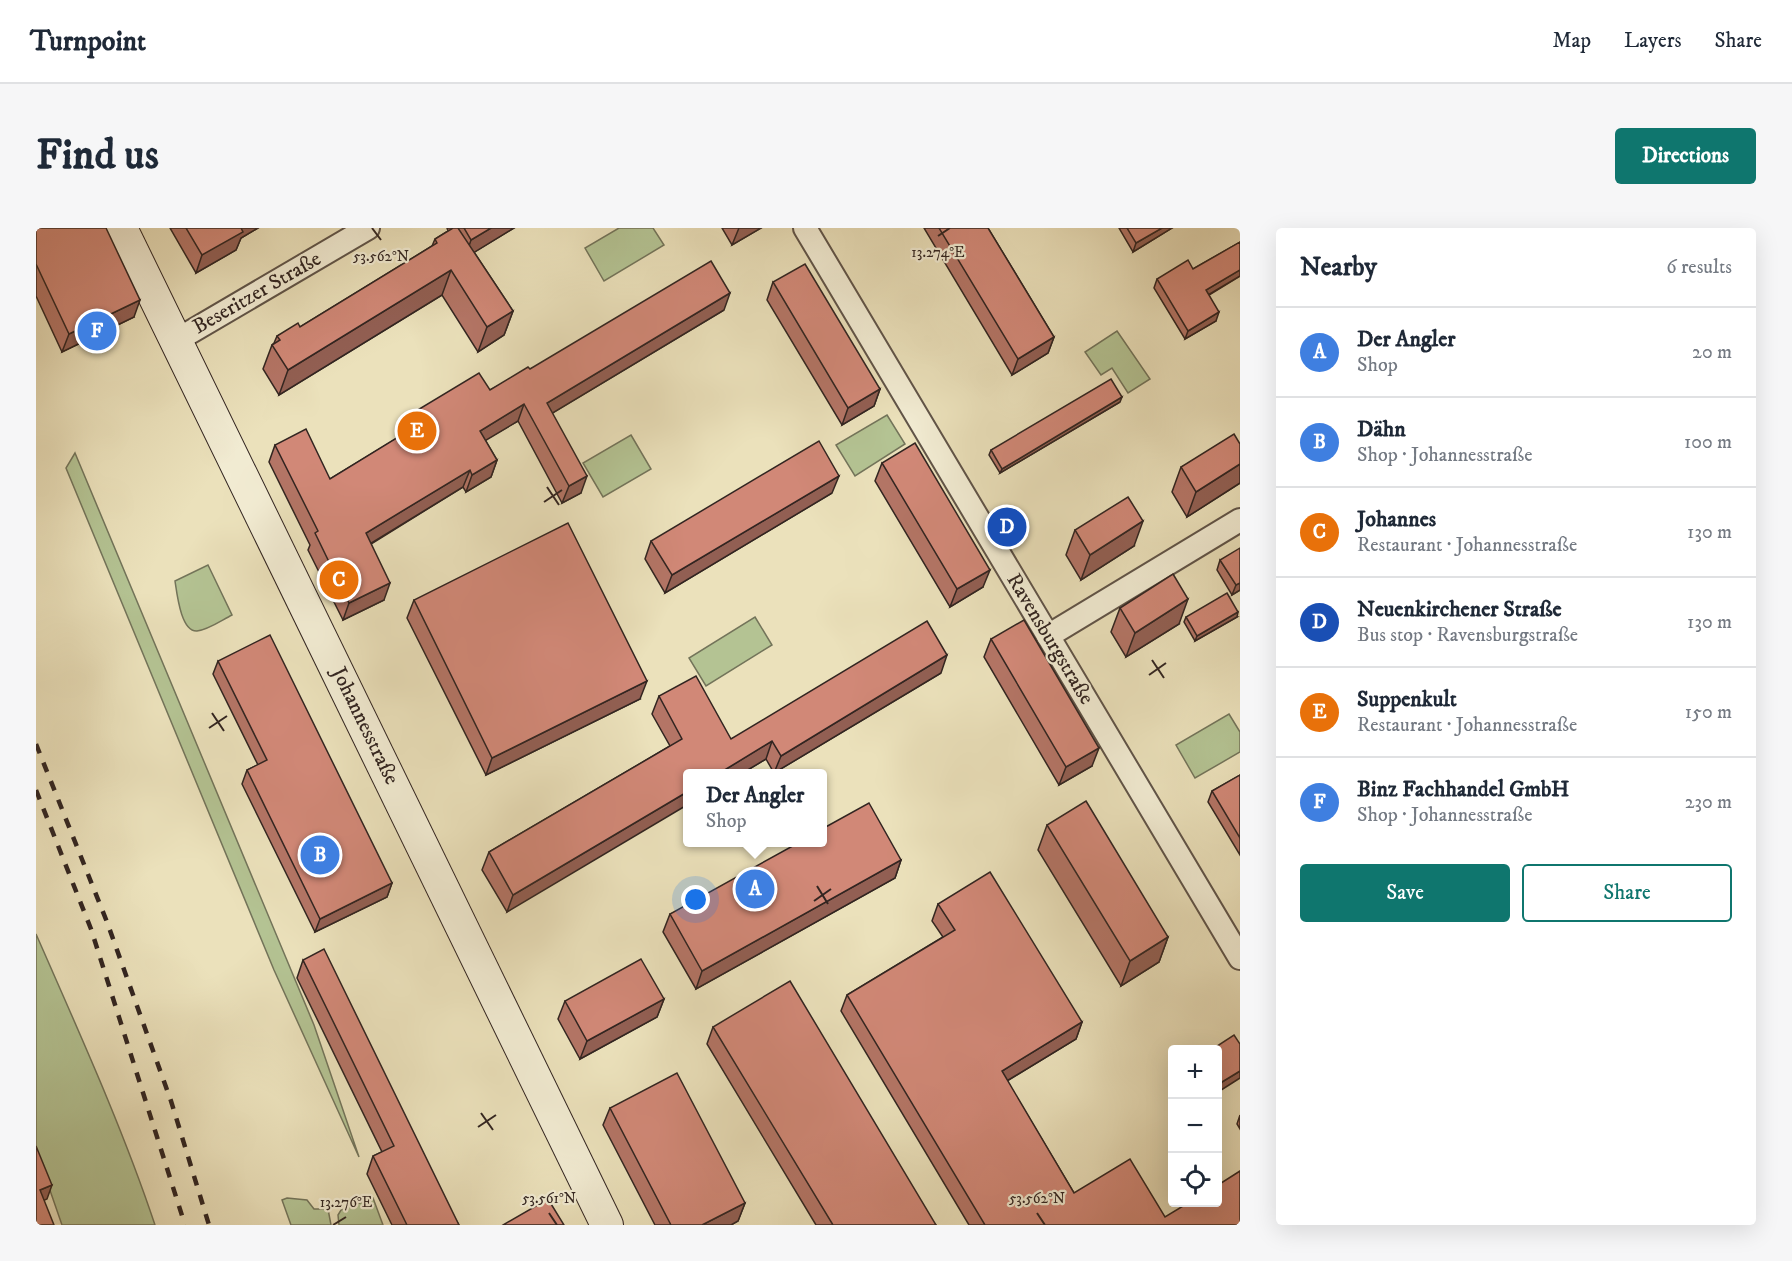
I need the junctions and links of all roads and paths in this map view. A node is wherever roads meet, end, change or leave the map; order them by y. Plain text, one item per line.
1 (121, 228) edge
2 (368, 228) edge
3 (805, 228) edge
4 (177, 340) junction
5 (1240, 520) edge
6 (1048, 636) junction
7 (1240, 958) edge
8 (607, 1225) edge

1 - 4 main road, Johannesstraße
2 - 4 street, Beseritzer Straße
3 - 6 street, Ravensburgstraße
4 - 8 main road, Johannesstraße
5 - 6 street
6 - 7 street, Ravensburgstraße

